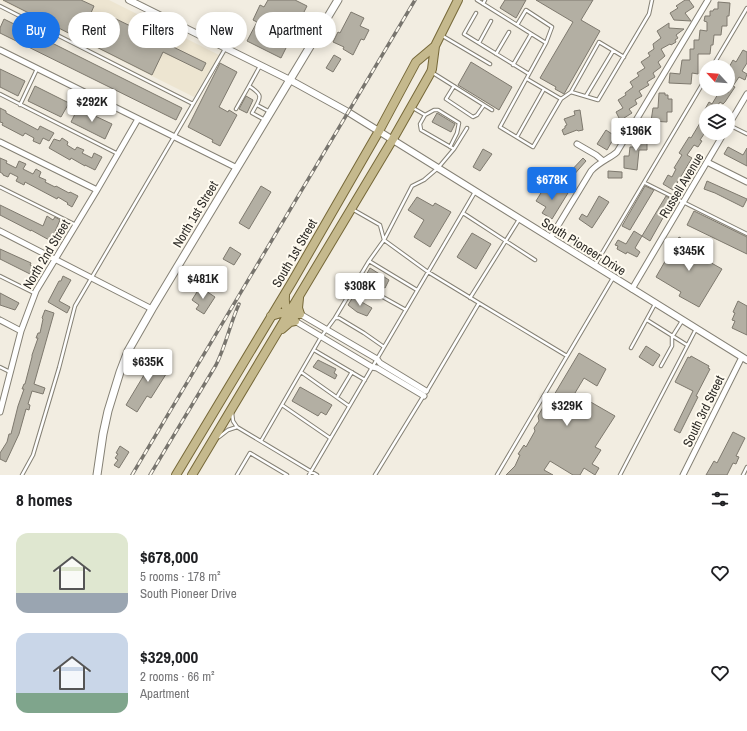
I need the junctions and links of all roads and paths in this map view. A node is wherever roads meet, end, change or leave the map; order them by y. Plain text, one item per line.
1 (130, 0) edge
2 (338, 0) edge
3 (458, 0) edge
4 (477, 0) edge
5 (485, 0) edge
6 (652, 0) edge
7 (708, 0) edge
8 (483, 4) junction
9 (0, 6) edge
10 (747, 8) edge
11 (476, 13) dead end
12 (492, 21) dead end
13 (517, 25) junction
14 (508, 32) dead end
15 (196, 33) edge
16 (531, 34) junction
17 (441, 35) junction
18 (479, 43) junction
19 (546, 43) junction
20 (435, 46) junction
21 (225, 48) joint
22 (0, 50) edge
23 (613, 51) junction
24 (496, 54) junction
25 (624, 57) junction
26 (716, 60) edge
27 (490, 64) dead end
28 (513, 64) junction
29 (260, 65) junction
30 (38, 69) junction
31 (431, 72) junction
32 (530, 74) junction
33 (527, 79) junction
34 (290, 80) junction
35 (248, 86) junction
36 (454, 86) junction
37 (544, 90) junction
38 (699, 90) edge
39 (571, 92) junction
40 (0, 94) edge
41 (747, 94) edge
42 (586, 96) junction
43 (561, 99) junction
44 (193, 104) junction
45 (484, 104) junction
46 (20, 105) junction
47 (256, 105) junction
48 (411, 107) junction
49 (236, 108) dead end
50 (492, 110) dead end
51 (270, 112) junction
52 (735, 114) edge
53 (426, 115) junction
54 (138, 119) junction
55 (266, 120) junction
56 (467, 128) dead end
57 (735, 129) edge
58 (379, 131) junction
59 (747, 134) edge
60 (174, 137) junction
61 (517, 137) junction
62 (392, 139) junction
63 (720, 140) edge
64 (0, 142) edge
65 (578, 144) dead end
66 (450, 147) junction
67 (454, 149) junction
68 (118, 154) junction
69 (603, 161) junction
70 (707, 162) junction
71 (237, 168) junction
72 (438, 168) junction
73 (747, 182) edge
74 (644, 183) junction
75 (0, 187) edge
76 (97, 190) junction
77 (475, 192) junction
78 (683, 202) junction
79 (351, 209) junction
80 (463, 213) junction
81 (520, 218) junction
82 (76, 225) junction
83 (0, 231) edge
84 (747, 234) edge
85 (551, 237) junction
86 (384, 240) junction
87 (506, 241) junction
88 (56, 259) junction
89 (535, 260) dead end
90 (369, 261) junction
91 (595, 266) junction
92 (428, 272) junction
93 (0, 276) edge
94 (92, 278) junction
95 (614, 278) junction
96 (356, 282) junction
97 (632, 289) junction
98 (417, 290) junction
99 (285, 293) junction
100 (301, 293) junction
101 (35, 294) junction
102 (470, 298) junction
103 (479, 303) junction
104 (656, 304) junction
105 (152, 309) junction
106 (406, 310) junction
107 (288, 313) junction
108 (300, 314) junction
109 (272, 316) junction
110 (335, 318) junction
111 (0, 320) edge
112 (647, 320) junction
113 (682, 320) junction
114 (295, 321) junction
115 (696, 328) junction
116 (326, 329) junction
117 (21, 331) junction
118 (274, 337) junction
119 (321, 337) junction
120 (672, 337) junction
121 (687, 345) junction
122 (384, 347) junction
123 (631, 348) dead end
124 (314, 350) junction
125 (567, 356) junction
126 (744, 358) edge
127 (377, 360) junction
128 (661, 366) dead end
129 (0, 367) edge
130 (372, 367) junction
131 (10, 372) junction
132 (301, 372) junction
133 (352, 372) junction
134 (365, 380) junction
135 (425, 394) junction
136 (337, 397) junction
137 (282, 405) junction
138 (233, 406) junction
139 (349, 406) junction
140 (0, 411) edge
141 (237, 427) junction
142 (330, 438) junction
143 (261, 441) junction
144 (208, 448) junction
145 (747, 467) edge
146 (311, 471) junction
147 (22, 475) edge
148 (97, 475) edge
149 (176, 475) edge
150 (192, 475) edge
151 (236, 475) edge
152 (287, 475) edge
153 (309, 475) edge
154 (317, 475) edge
155 (376, 475) edge
156 (497, 475) edge
157 (620, 475) edge
158 (683, 475) edge
159 (743, 475) edge

1 - 15 street, South Pioneer Drive
2 - 34 main road, North 1st Street
3 - 17 main road, South 1st Street
4 - 8 lane
5 - 8 lane
6 - 25 lane
7 - 69 street
8 - 13 lane
9 - 44 lane
10 - 26 lane
11 - 18 lane
12 - 18 lane
13 - 16 lane
13 - 19 lane
14 - 24 lane
16 - 19 lane
16 - 28 lane
17 - 20 main road, South 1st Street
17 - 27 lane
18 - 24 lane
19 - 32 lane
20 - 31 main road, South 1st Street
20 - 58 main road, South 1st Street
21 - 29 street, South Pioneer Drive
21 - 44 lane
22 - 30 street
23 - 25 lane
23 - 39 lane
23 - 42 lane
24 - 28 lane
25 - 42 lane
28 - 32 lane
29 - 34 street, South Pioneer Drive
29 - 35 lane
30 - 46 lane
30 - 54 street
31 - 36 lane
31 - 48 main road, South 1st Street
32 - 33 lane
33 - 37 lane
33 - 61 lane
34 - 51 main road, North 1st Street
34 - 58 street, South Pioneer Drive
35 - 47 lane
35 - 49 lane
36 - 45 lane
36 - 45 lane
37 - 43 lane
37 - 61 lane
38 - 74 lane
39 - 42 lane
39 - 43 lane
40 - 46 lane
41 - 52 street
43 - 61 lane
44 - 60 lane
45 - 50 lane
46 - 68 lane
47 - 51 lane
47 - 55 lane
48 - 53 lane
48 - 62 main road, South 1st Street
51 - 55 main road, North 1st Street
53 - 66 lane
53 - 66 lane
54 - 60 street
54 - 68 street, North 2nd Street
55 - 71 main road, North 1st Street
56 - 67 lane
57 - 59 lane
58 - 62 street, South Pioneer Drive
58 - 99 main road, South 1st Street
60 - 71 street
60 - 94 lane
62 - 72 street, South Pioneer Drive
62 - 79 main road, South 1st Street
63 - 70 street, Russell Avenue
64 - 76 street
65 - 69 street
66 - 67 lane
67 - 72 lane
68 - 76 street, North 2nd Street
69 - 85 street
70 - 73 street
70 - 78 street, Russell Avenue
71 - 105 main road, North 1st Street
72 - 77 street, South Pioneer Drive
72 - 86 lane
74 - 78 lane
74 - 91 lane
75 - 82 lane
76 - 82 street, North 2nd Street
77 - 80 lane
77 - 81 street, South Pioneer Drive
78 - 84 lane
78 - 97 street, Russell Avenue
79 - 86 lane
79 - 100 main road, South 1st Street
80 - 87 lane
80 - 92 lane
81 - 85 street, South Pioneer Drive
81 - 87 lane
82 - 88 street, North 2nd Street
83 - 88 street
85 - 91 street, South Pioneer Drive
86 - 90 lane
86 - 92 lane
87 - 89 lane
87 - 102 lane
88 - 94 street
88 - 101 street, North 2nd Street
90 - 96 lane
90 - 98 lane
91 - 95 street, South Pioneer Drive
92 - 98 lane
92 - 102 lane
93 - 101 lane
94 - 105 street
94 - 147 lane
95 - 97 street, South Pioneer Drive
95 - 125 lane
96 - 106 lane
96 - 110 lane
97 - 104 street, South Pioneer Drive
98 - 106 lane
99 - 107 main road
99 - 109 main road, South 1st Street
100 - 107 main road, South 1st Street
100 - 108 main road
101 - 117 street, North 2nd Street
102 - 103 lane
103 - 125 lane
103 - 135 lane
104 - 112 lane
104 - 113 street, South Pioneer Drive
105 - 148 main road, North 1st Street
106 - 122 lane
107 - 108 main road
107 - 109 main road
107 - 114 main road
107 - 118 main road, South 1st Street
108 - 116 street
109 - 149 main road, South 1st Street
110 - 116 lane
110 - 122 lane
111 - 117 street
112 - 120 lane
112 - 123 lane
113 - 115 street, South Pioneer Drive
113 - 120 lane
114 - 118 main road
114 - 119 street
115 - 121 lane
115 - 126 street, South Pioneer Drive
116 - 119 lane
116 - 127 street
117 - 131 street, North 2nd Street
118 - 138 main road, South 1st Street
119 - 124 lane
119 - 130 street
120 - 121 lane
120 - 128 lane
121 - 157 lane
122 - 127 lane
124 - 132 lane
124 - 133 lane
125 - 156 lane
126 - 158 street, South 3rd Street
127 - 130 lane
127 - 135 street
129 - 131 lane
130 - 134 lane
130 - 135 street
131 - 140 street, North 2nd Street
132 - 136 lane
132 - 137 lane
133 - 134 lane
133 - 136 lane
134 - 139 lane
135 - 155 lane
136 - 139 lane
137 - 142 lane
137 - 143 lane
138 - 141 lane
138 - 144 main road, South 1st Street
139 - 142 lane
141 - 143 lane
141 - 144 lane
142 - 146 lane
143 - 146 lane
144 - 150 main road, South 1st Street
145 - 159 lane
146 - 153 lane
146 - 154 lane
151 - 152 lane

